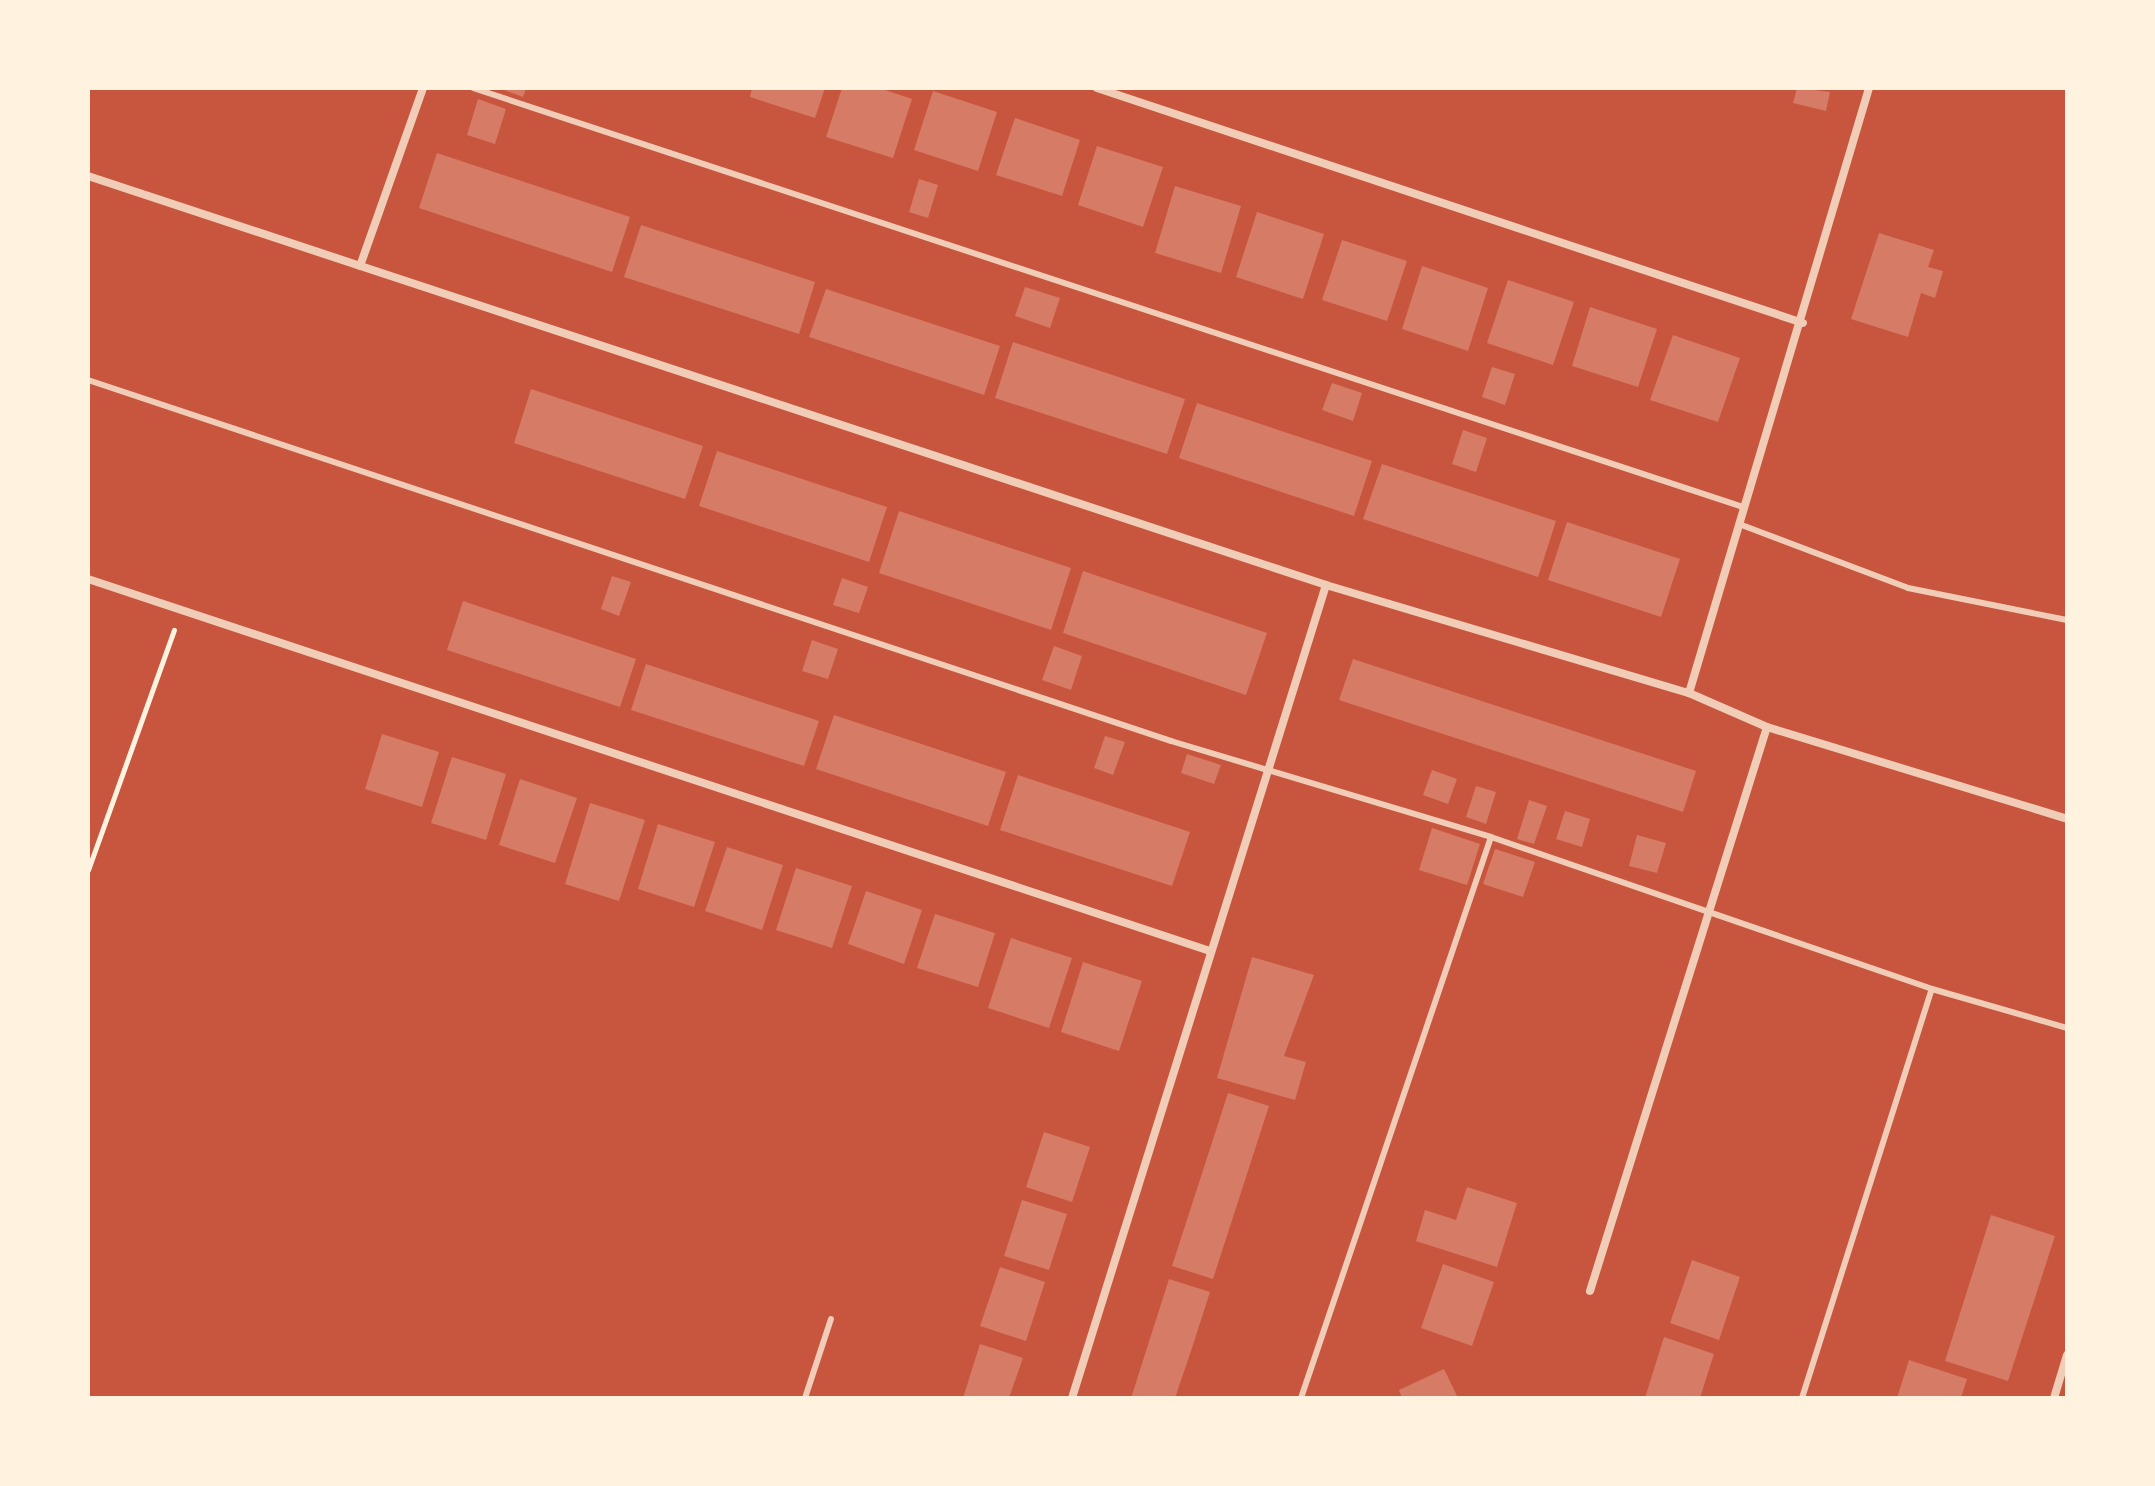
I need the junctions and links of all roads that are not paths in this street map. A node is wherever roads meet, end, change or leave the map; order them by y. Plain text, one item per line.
1 (423, 88) edge
2 (473, 88) edge
3 (1097, 88) edge
4 (1869, 88) edge
5 (88, 176) edge
6 (360, 266) junction
7 (1803, 323) junction
8 (88, 380) edge
9 (1743, 507) junction
10 (1739, 524) junction
11 (88, 579) edge
12 (1326, 585) junction
13 (2067, 620) edge
14 (1689, 693) junction
15 (1767, 727) junction
16 (1269, 772) junction
17 (2067, 819) edge
18 (1491, 837) junction
19 (1713, 912) junction
20 (1210, 951) junction
21 (1932, 989) junction
22 (2067, 1028) edge
23 (1590, 1291) dead end
24 (831, 1319) dead end
25 (2067, 1355) edge
26 (805, 1398) edge
27 (1072, 1398) edge
28 (1301, 1398) edge
29 (1802, 1398) edge
30 (2054, 1398) edge

1 - 6 street
2 - 9 lane
3 - 7 street
4 - 7 street
5 - 6 street
6 - 12 street
7 - 9 street
8 - 16 lane
9 - 10 street
10 - 13 lane
10 - 14 street
11 - 20 street
12 - 14 street
12 - 16 street
14 - 15 street
15 - 17 street
15 - 19 street
16 - 18 lane
16 - 20 street
18 - 19 lane
18 - 28 lane
19 - 21 lane
19 - 23 street
20 - 27 street
21 - 22 lane
21 - 29 lane
24 - 26 lane
25 - 30 street

